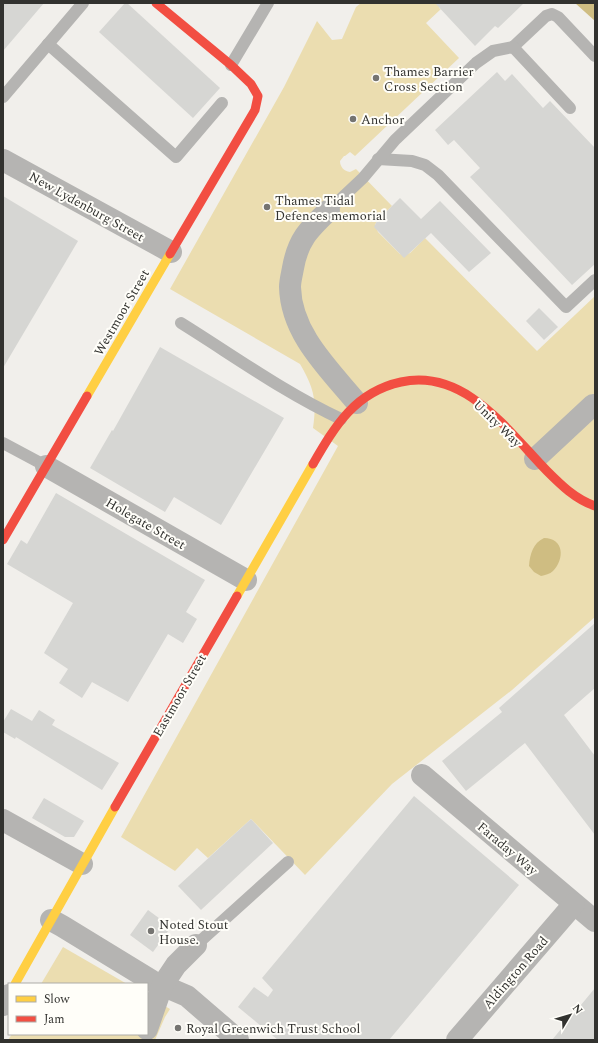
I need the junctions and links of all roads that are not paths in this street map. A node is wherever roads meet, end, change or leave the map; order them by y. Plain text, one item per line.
1 (83, 3) edge
2 (156, 3) edge
3 (268, 3) edge
4 (48, 44) junction
5 (513, 47) junction
6 (595, 56) edge
7 (231, 65) junction
8 (3, 97) edge
9 (222, 103) dead end
10 (570, 108) dead end
11 (378, 159) junction
12 (3, 160) edge
13 (329, 210) joint
14 (171, 252) junction
15 (595, 280) edge
16 (182, 323) dead end
17 (593, 404) dead end
18 (349, 411) junction
19 (3, 443) edge
20 (535, 459) junction
21 (46, 466) junction
22 (595, 506) edge
23 (3, 540) edge
24 (246, 580) junction
25 (422, 775) dead end
26 (3, 820) edge
27 (288, 862) dead end
28 (82, 864) junction
29 (574, 904) junction
30 (51, 920) junction
31 (595, 921) edge
32 (196, 945) joint
33 (16, 983) edge
34 (162, 986) junction
35 (8, 997) edge
36 (3, 1006) edge
37 (148, 1026) edge
38 (238, 1040) edge
39 (457, 1040) edge

1 - 4 lane
2 - 7 street
3 - 7 lane
4 - 8 lane
4 - 9 lane
5 - 6 lane
5 - 10 lane
5 - 11 lane
7 - 14 street, Westmoor Street
11 - 13 lane
11 - 15 lane
12 - 14 street, New Lydenburg Street
13 - 18 street
14 - 21 street, Westmoor Street
16 - 18 lane
17 - 20 street
18 - 20 street, Unity Way
18 - 24 street, Eastmoor Street
19 - 21 lane
20 - 22 street, Unity Way
21 - 23 street, Westmoor Street
21 - 24 street, Holegate Street
24 - 28 street, Eastmoor Street
25 - 29 street, Faraday Way
26 - 28 street
27 - 32 lane
28 - 30 street, Eastmoor Street
29 - 31 street, Faraday Way
29 - 39 street, Aldington Road
30 - 33 street, Eastmoor Street
30 - 34 street
32 - 34 street
34 - 37 street
34 - 38 street
35 - 36 street

